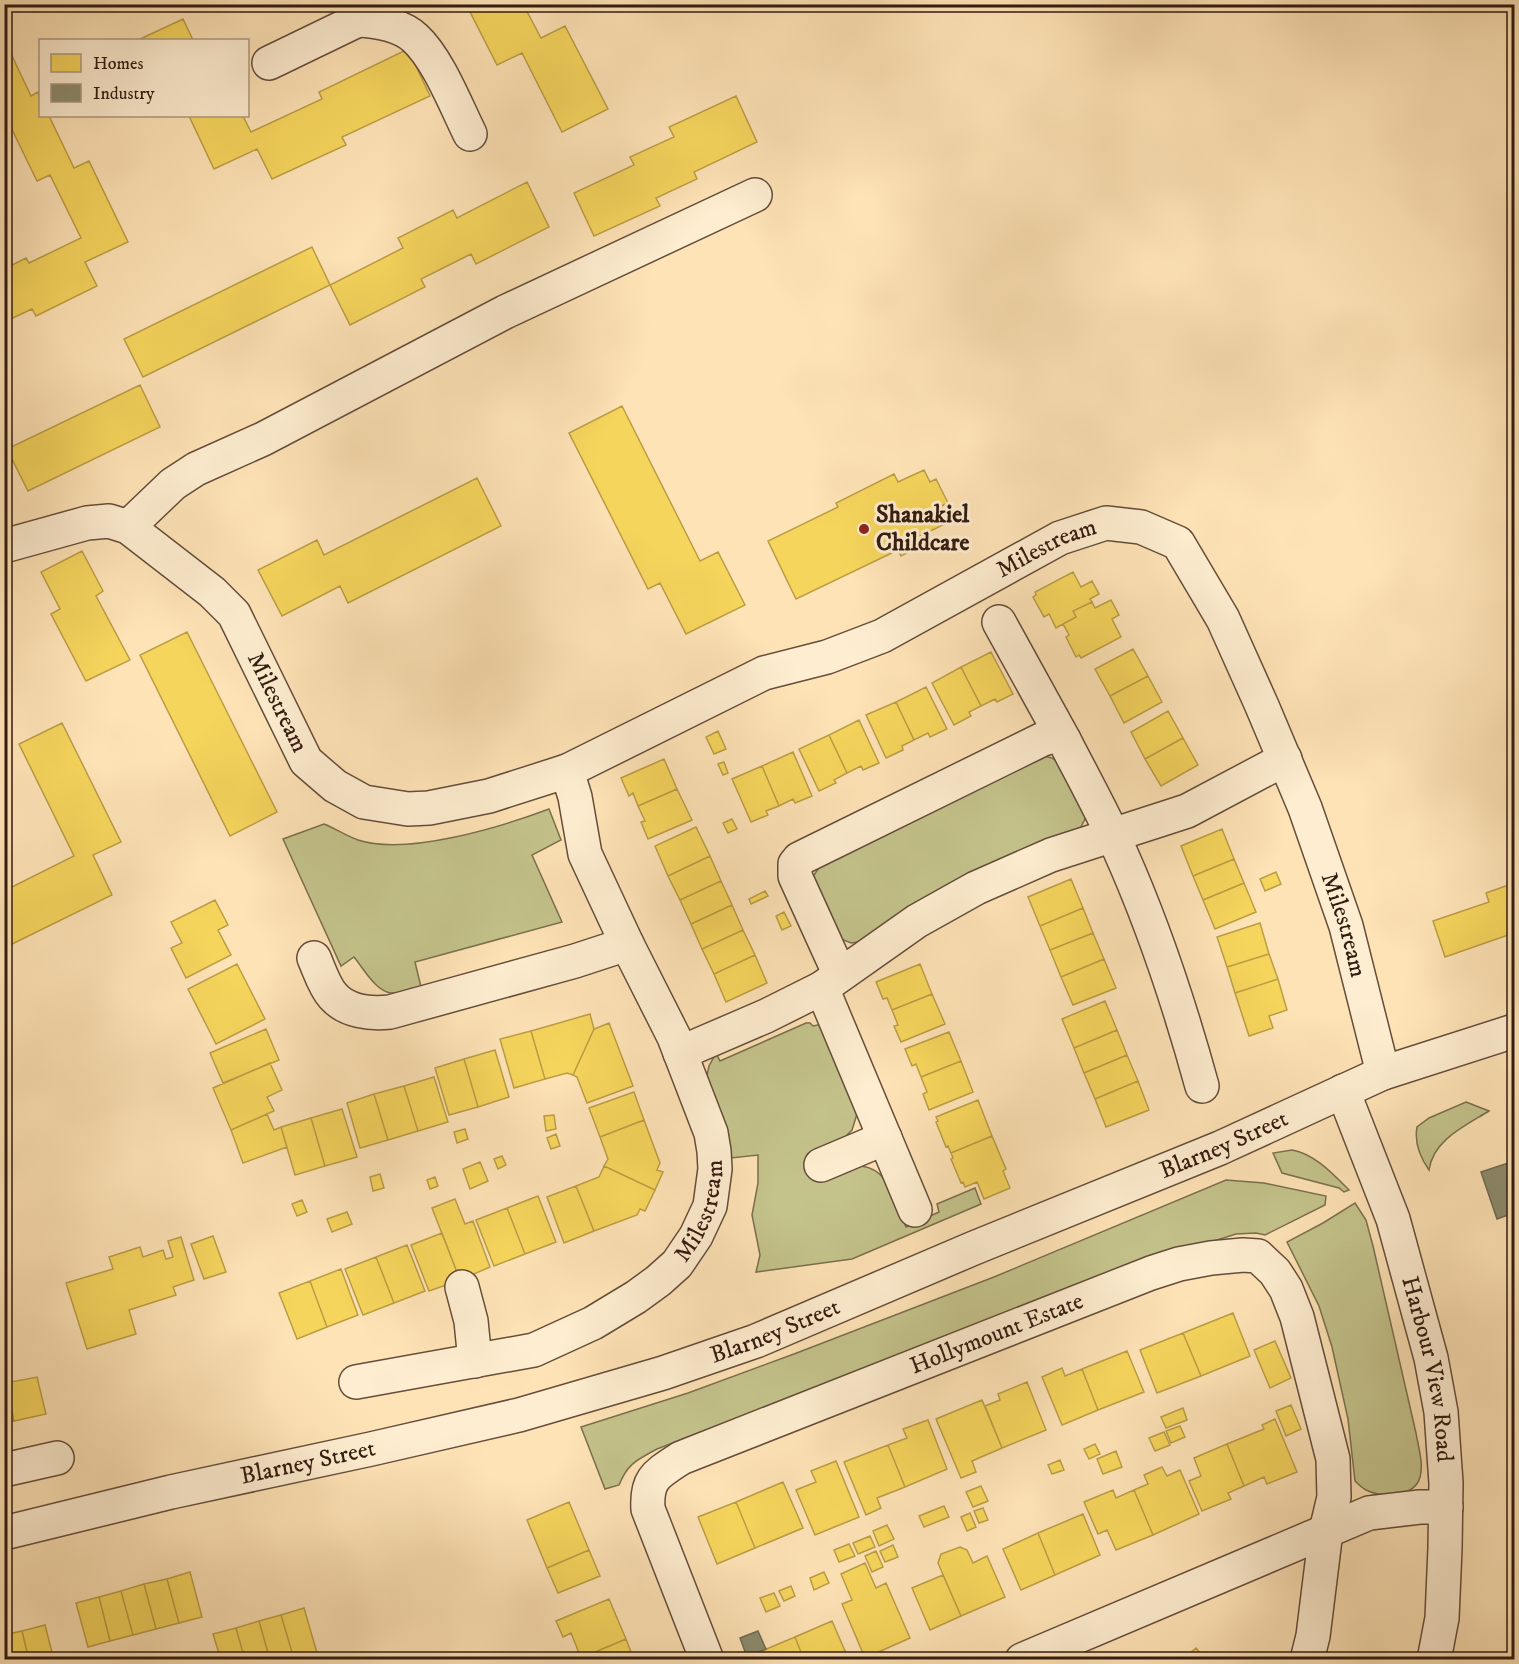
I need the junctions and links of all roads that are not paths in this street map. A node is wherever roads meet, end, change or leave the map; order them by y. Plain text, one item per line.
1 (355, 12) edge
2 (269, 63) dead end
3 (470, 134) dead end
4 (755, 195) dead end
5 (128, 528) junction
6 (4, 546) edge
7 (999, 621) dead end
8 (1064, 740) junction
9 (1285, 759) junction
10 (567, 771) junction
11 (1113, 835) junction
12 (627, 944) junction
13 (314, 958) dead end
14 (831, 981) junction
15 (1515, 1031) edge
16 (680, 1053) junction
17 (1383, 1073) junction
18 (1203, 1086) dead end
19 (1343, 1091) junction
20 (885, 1138) junction
21 (821, 1165) dead end
22 (915, 1210) dead end
23 (462, 1287) dead end
24 (475, 1361) junction
25 (356, 1382) dead end
26 (57, 1458) dead end
27 (4, 1470) edge
28 (1446, 1507) junction
29 (1326, 1531) junction
30 (4, 1533) edge
31 (707, 1659) edge
32 (1022, 1659) edge
33 (1307, 1659) edge
34 (1434, 1659) edge

1 - 2 street
1 - 3 street
4 - 5 street
5 - 6 street
5 - 10 street, Milestream
7 - 8 street
8 - 11 street
8 - 14 street
9 - 10 street, Milestream
9 - 11 street
9 - 17 street, Milestream
10 - 12 street, Milestream
11 - 14 street
11 - 18 street
12 - 13 street
12 - 16 street, Milestream
14 - 16 street
14 - 20 street
15 - 17 street, Blarney Street
16 - 24 street, Milestream
17 - 19 street, Blarney Street
19 - 28 street, Harbour View Road
19 - 30 street, Blarney Street
20 - 21 street
20 - 22 street
23 - 24 street
24 - 25 street, Milestream
26 - 27 street
28 - 29 street
28 - 34 street, Harbour View Road
29 - 31 street, Hollymount Estate
29 - 32 street
29 - 33 street, Hollymount Estate

